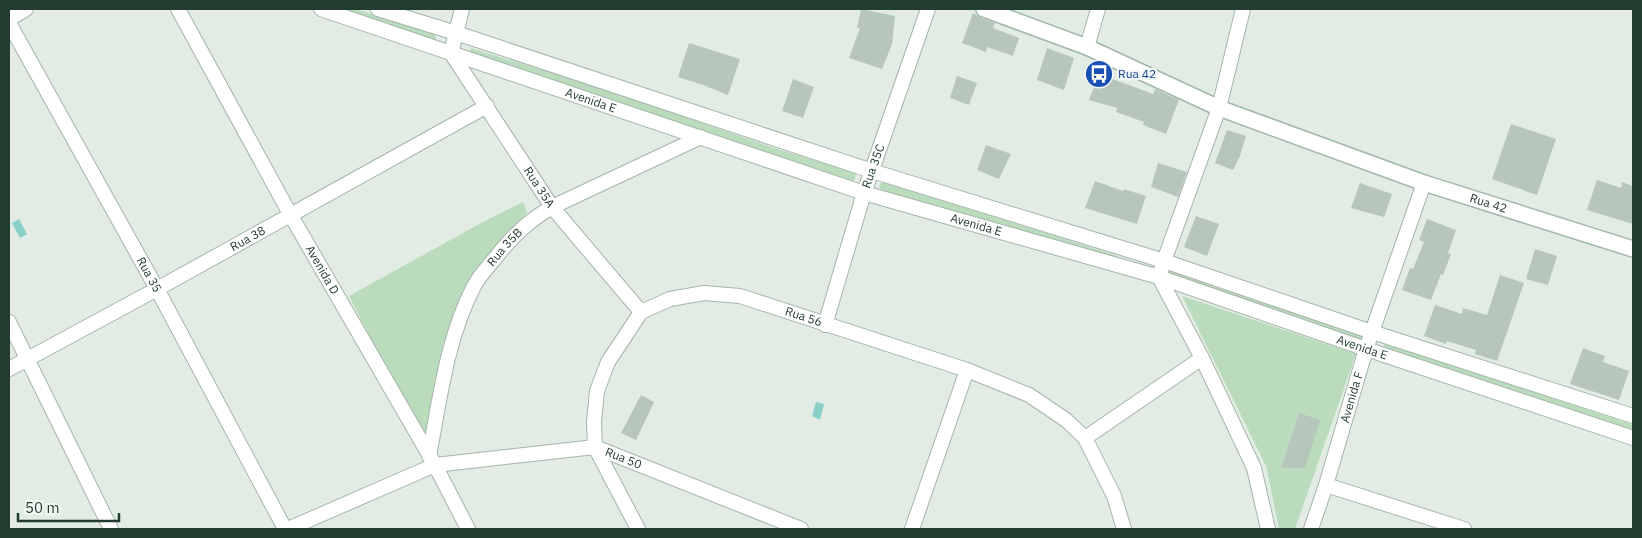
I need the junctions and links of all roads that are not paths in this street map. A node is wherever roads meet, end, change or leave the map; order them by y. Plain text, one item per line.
1 (26, 9) edge
2 (178, 9) edge
3 (321, 9) edge
4 (378, 9) edge
5 (462, 9) edge
6 (928, 9) edge
7 (984, 9) edge
8 (1098, 9) edge
9 (1244, 9) edge
10 (9, 19) edge
11 (9, 23) edge
12 (456, 33) junction
13 (1087, 47) junction
14 (451, 53) junction
15 (486, 106) junction
16 (1219, 108) junction
17 (701, 137) junction
18 (872, 171) junction
19 (1424, 183) junction
20 (864, 192) junction
21 (552, 208) junction
22 (290, 214) junction
23 (1633, 249) edge
24 (1164, 261) junction
25 (1159, 277) junction
26 (157, 289) junction
27 (641, 312) junction
28 (9, 322) edge
29 (825, 325) junction
30 (1372, 332) junction
31 (1366, 349) junction
32 (1202, 358) junction
33 (28, 360) junction
34 (9, 369) edge
35 (967, 370) junction
36 (1633, 416) edge
37 (1085, 438) junction
38 (1633, 438) edge
39 (595, 447) junction
40 (432, 460) junction
41 (1326, 485) junction
42 (111, 529) edge
43 (286, 529) edge
44 (468, 529) edge
45 (638, 529) edge
46 (801, 529) edge
47 (912, 529) edge
48 (1124, 529) edge
49 (1268, 529) edge
50 (1311, 529) edge
51 (1464, 529) edge

1 - 10 street
2 - 22 street, Avenida D
3 - 14 street, Avenida E
4 - 12 street, Avenida E
5 - 12 street
6 - 18 street, Rua 35C
7 - 13 street, Rua 42
8 - 13 street
9 - 16 street
11 - 26 street, Rua 35
12 - 14 street
12 - 18 street, Avenida E
13 - 16 street, Rua 42
14 - 15 street, Rua 35A
14 - 17 street, Avenida E
15 - 21 street, Rua 35A
15 - 22 street, Rua 38
16 - 19 street, Rua 42
16 - 24 street
17 - 20 street, Avenida E
17 - 21 street, Rua 35B
18 - 20 street, Rua 35C
18 - 24 street, Avenida E
19 - 23 street, Rua 42
19 - 30 street, Avenida F
20 - 25 street, Avenida E
20 - 29 street, Rua 35C
21 - 27 street, Rua 35A
21 - 40 street, Rua 35B
22 - 26 street, Rua 38
22 - 40 street, Avenida D
24 - 25 street
24 - 30 street, Avenida E
25 - 31 street, Avenida E
25 - 32 street
26 - 33 street, Rua 38
26 - 43 street, Rua 35
27 - 29 street, Rua 56
27 - 39 street
28 - 33 street
29 - 35 street, Rua 56
30 - 31 street, Avenida F
30 - 36 street, Avenida E
31 - 38 street, Avenida E
31 - 41 street, Avenida F
32 - 37 street
32 - 49 street
33 - 34 street, Rua 38
33 - 42 street
35 - 37 street, Rua 56
35 - 47 street
37 - 48 street, Rua 56
39 - 40 street, Rua 50
39 - 45 street
39 - 46 street, Rua 50
40 - 43 street, Rua 50
40 - 44 street, Avenida D
41 - 50 street, Avenida F
41 - 51 street

